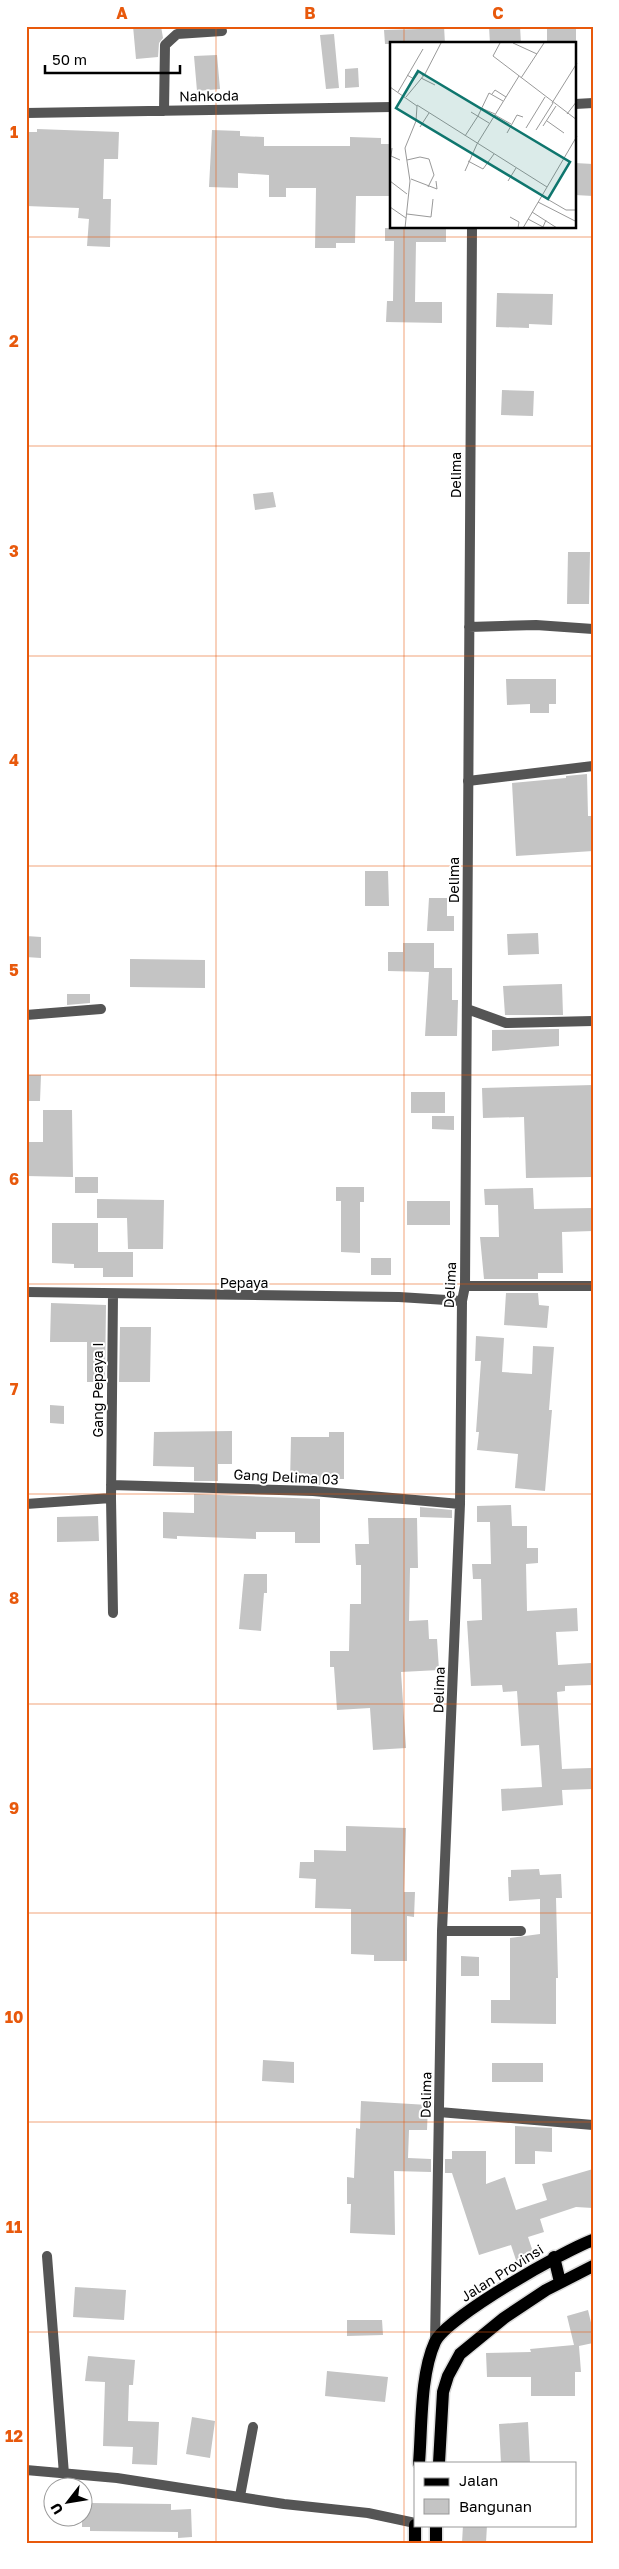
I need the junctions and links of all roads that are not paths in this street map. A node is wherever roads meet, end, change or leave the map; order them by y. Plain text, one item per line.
1 (222, 31) dead end
2 (593, 103) edge
3 (576, 104) edge
4 (390, 107) edge
5 (164, 111) junction
6 (26, 113) edge
7 (472, 229) edge
8 (469, 628) junction
9 (593, 629) edge
10 (593, 766) edge
11 (468, 781) junction
12 (101, 1009) dead end
13 (467, 1009) junction
14 (26, 1015) edge
15 (593, 1021) edge
16 (465, 1286) junction
17 (593, 1286) edge
18 (26, 1292) edge
19 (113, 1294) junction
20 (462, 1301) junction
21 (111, 1485) junction
22 (111, 1498) junction
23 (26, 1504) edge
24 (460, 1504) junction
25 (113, 1613) dead end
26 (442, 1931) junction
27 (521, 1931) dead end
28 (439, 2112) junction
29 (593, 2125) edge
30 (593, 2240) edge
31 (47, 2256) dead end
32 (554, 2258) junction
33 (593, 2266) edge
34 (560, 2282) junction
35 (434, 2343) junction
36 (253, 2427) dead end
37 (420, 2462) edge
38 (439, 2462) edge
39 (26, 2470) edge
40 (64, 2474) junction
41 (240, 2496) junction
42 (414, 2524) edge
43 (415, 2526) edge
44 (436, 2526) edge
45 (415, 2543) edge
46 (436, 2543) edge

1 - 5 street
2 - 3 street
4 - 5 street, Nahkoda
5 - 6 street, Nahkoda
7 - 8 street, Delima
8 - 9 street
8 - 11 street, Delima
10 - 11 street
11 - 13 street, Delima
12 - 14 street
13 - 15 street
13 - 16 street, Delima
16 - 17 street
16 - 20 street, Delima
18 - 19 street, Pepaya
19 - 20 street, Pepaya
19 - 21 street, Gang Pepaya I
20 - 24 street, Delima
21 - 22 street, Gang Pepaya I
21 - 24 street, Gang Delima 03
22 - 23 street
22 - 25 street, Gang Pepaya I
24 - 26 street, Delima
26 - 27 street
26 - 28 street, Delima
28 - 29 street
28 - 35 street, Delima
30 - 32 main road, Jalan Provinsi
31 - 40 street
32 - 34 main road
32 - 35 main road, Jalan Provinsi
33 - 34 main road
34 - 38 main road
35 - 37 main road
36 - 41 street
39 - 40 street
40 - 41 street
41 - 42 street
43 - 45 main road
44 - 46 main road

